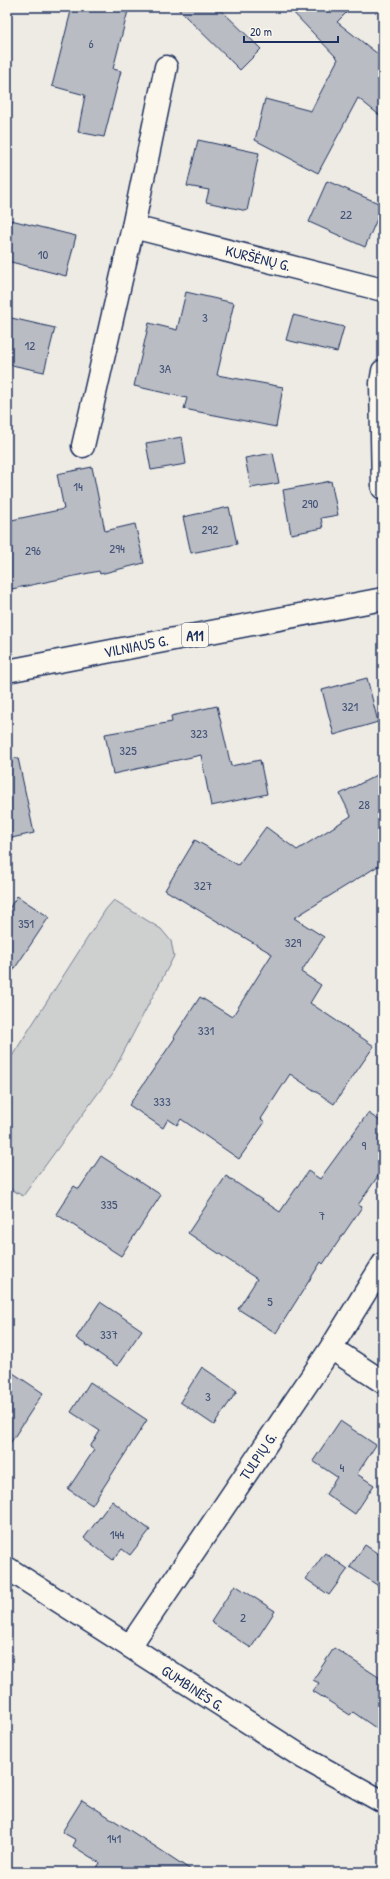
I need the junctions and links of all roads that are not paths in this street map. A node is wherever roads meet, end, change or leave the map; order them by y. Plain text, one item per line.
1 (166, 67) dead end
2 (133, 227) junction
3 (383, 290) edge
4 (383, 371) edge
5 (83, 446) dead end
6 (383, 488) edge
7 (383, 599) edge
8 (7, 671) edge
9 (383, 1264) edge
10 (331, 1348) junction
11 (383, 1382) edge
12 (7, 1568) edge
13 (130, 1646) junction
14 (383, 1802) edge

1 - 2 main road
2 - 3 main road, KURŠĖNŲ G.
2 - 5 main road
4 - 6 main road
7 - 8 main road, VILNIAUS G. / A11
9 - 10 main road, TULPIŲ G.
10 - 11 main road
10 - 13 main road, TULPIŲ G.
12 - 13 main road, GUMBINĖS G.
13 - 14 main road, GUMBINĖS G.

